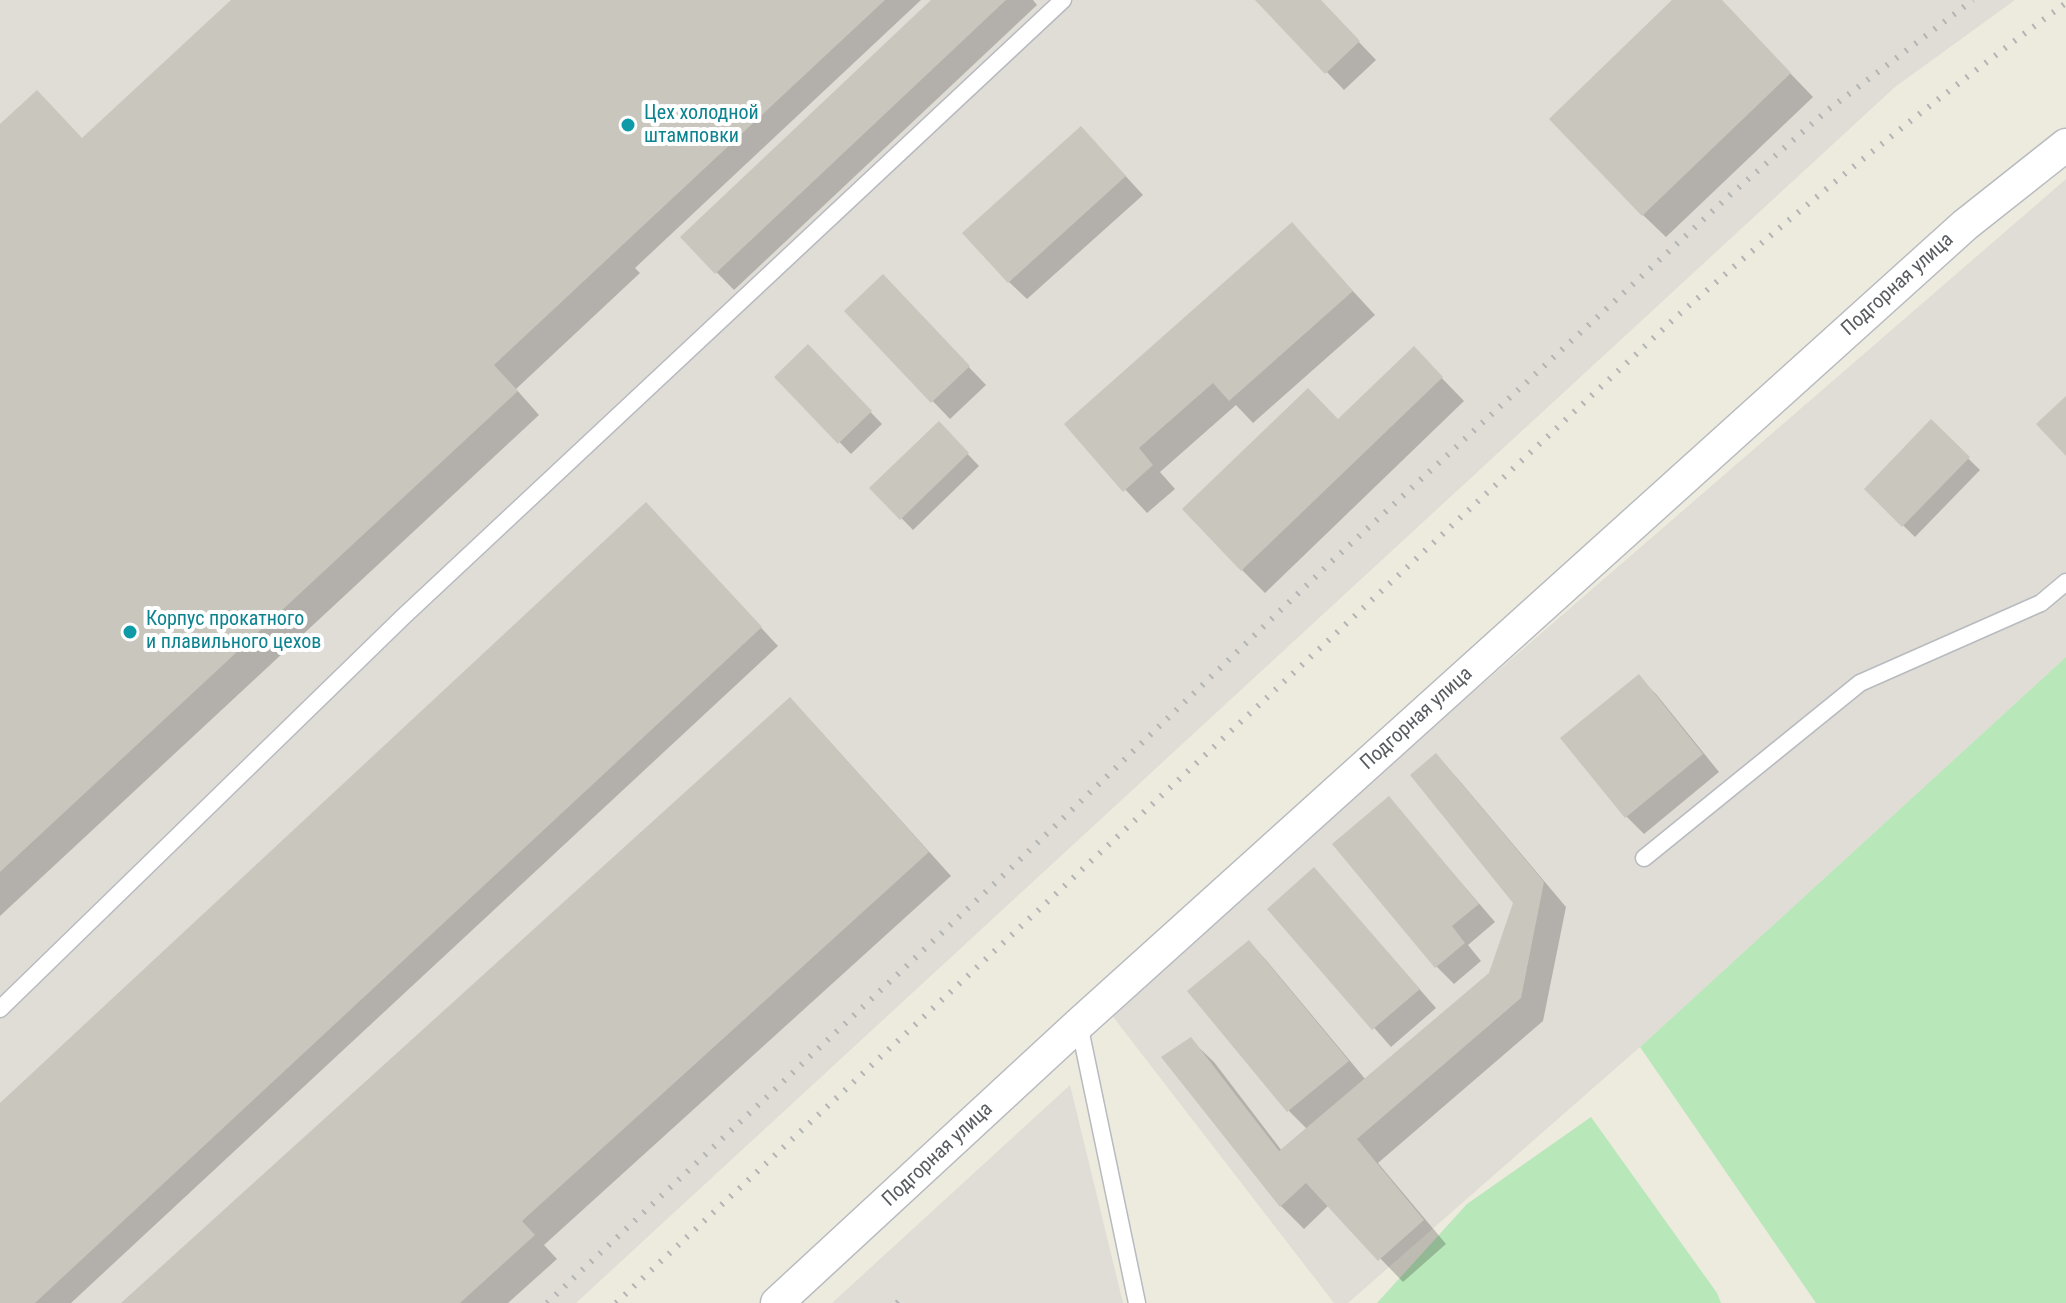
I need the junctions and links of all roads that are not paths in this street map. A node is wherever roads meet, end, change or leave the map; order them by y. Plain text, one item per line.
1 (1063, 0) edge
2 (2066, 145) edge
3 (2066, 582) edge
4 (1644, 858) dead end
5 (0, 1009) edge
6 (1079, 1024) junction
7 (777, 1303) edge
8 (1137, 1303) edge

1 - 5 lane
2 - 6 street, Подгорная улица
3 - 4 lane
6 - 7 street, Подгорная улица
6 - 8 lane

